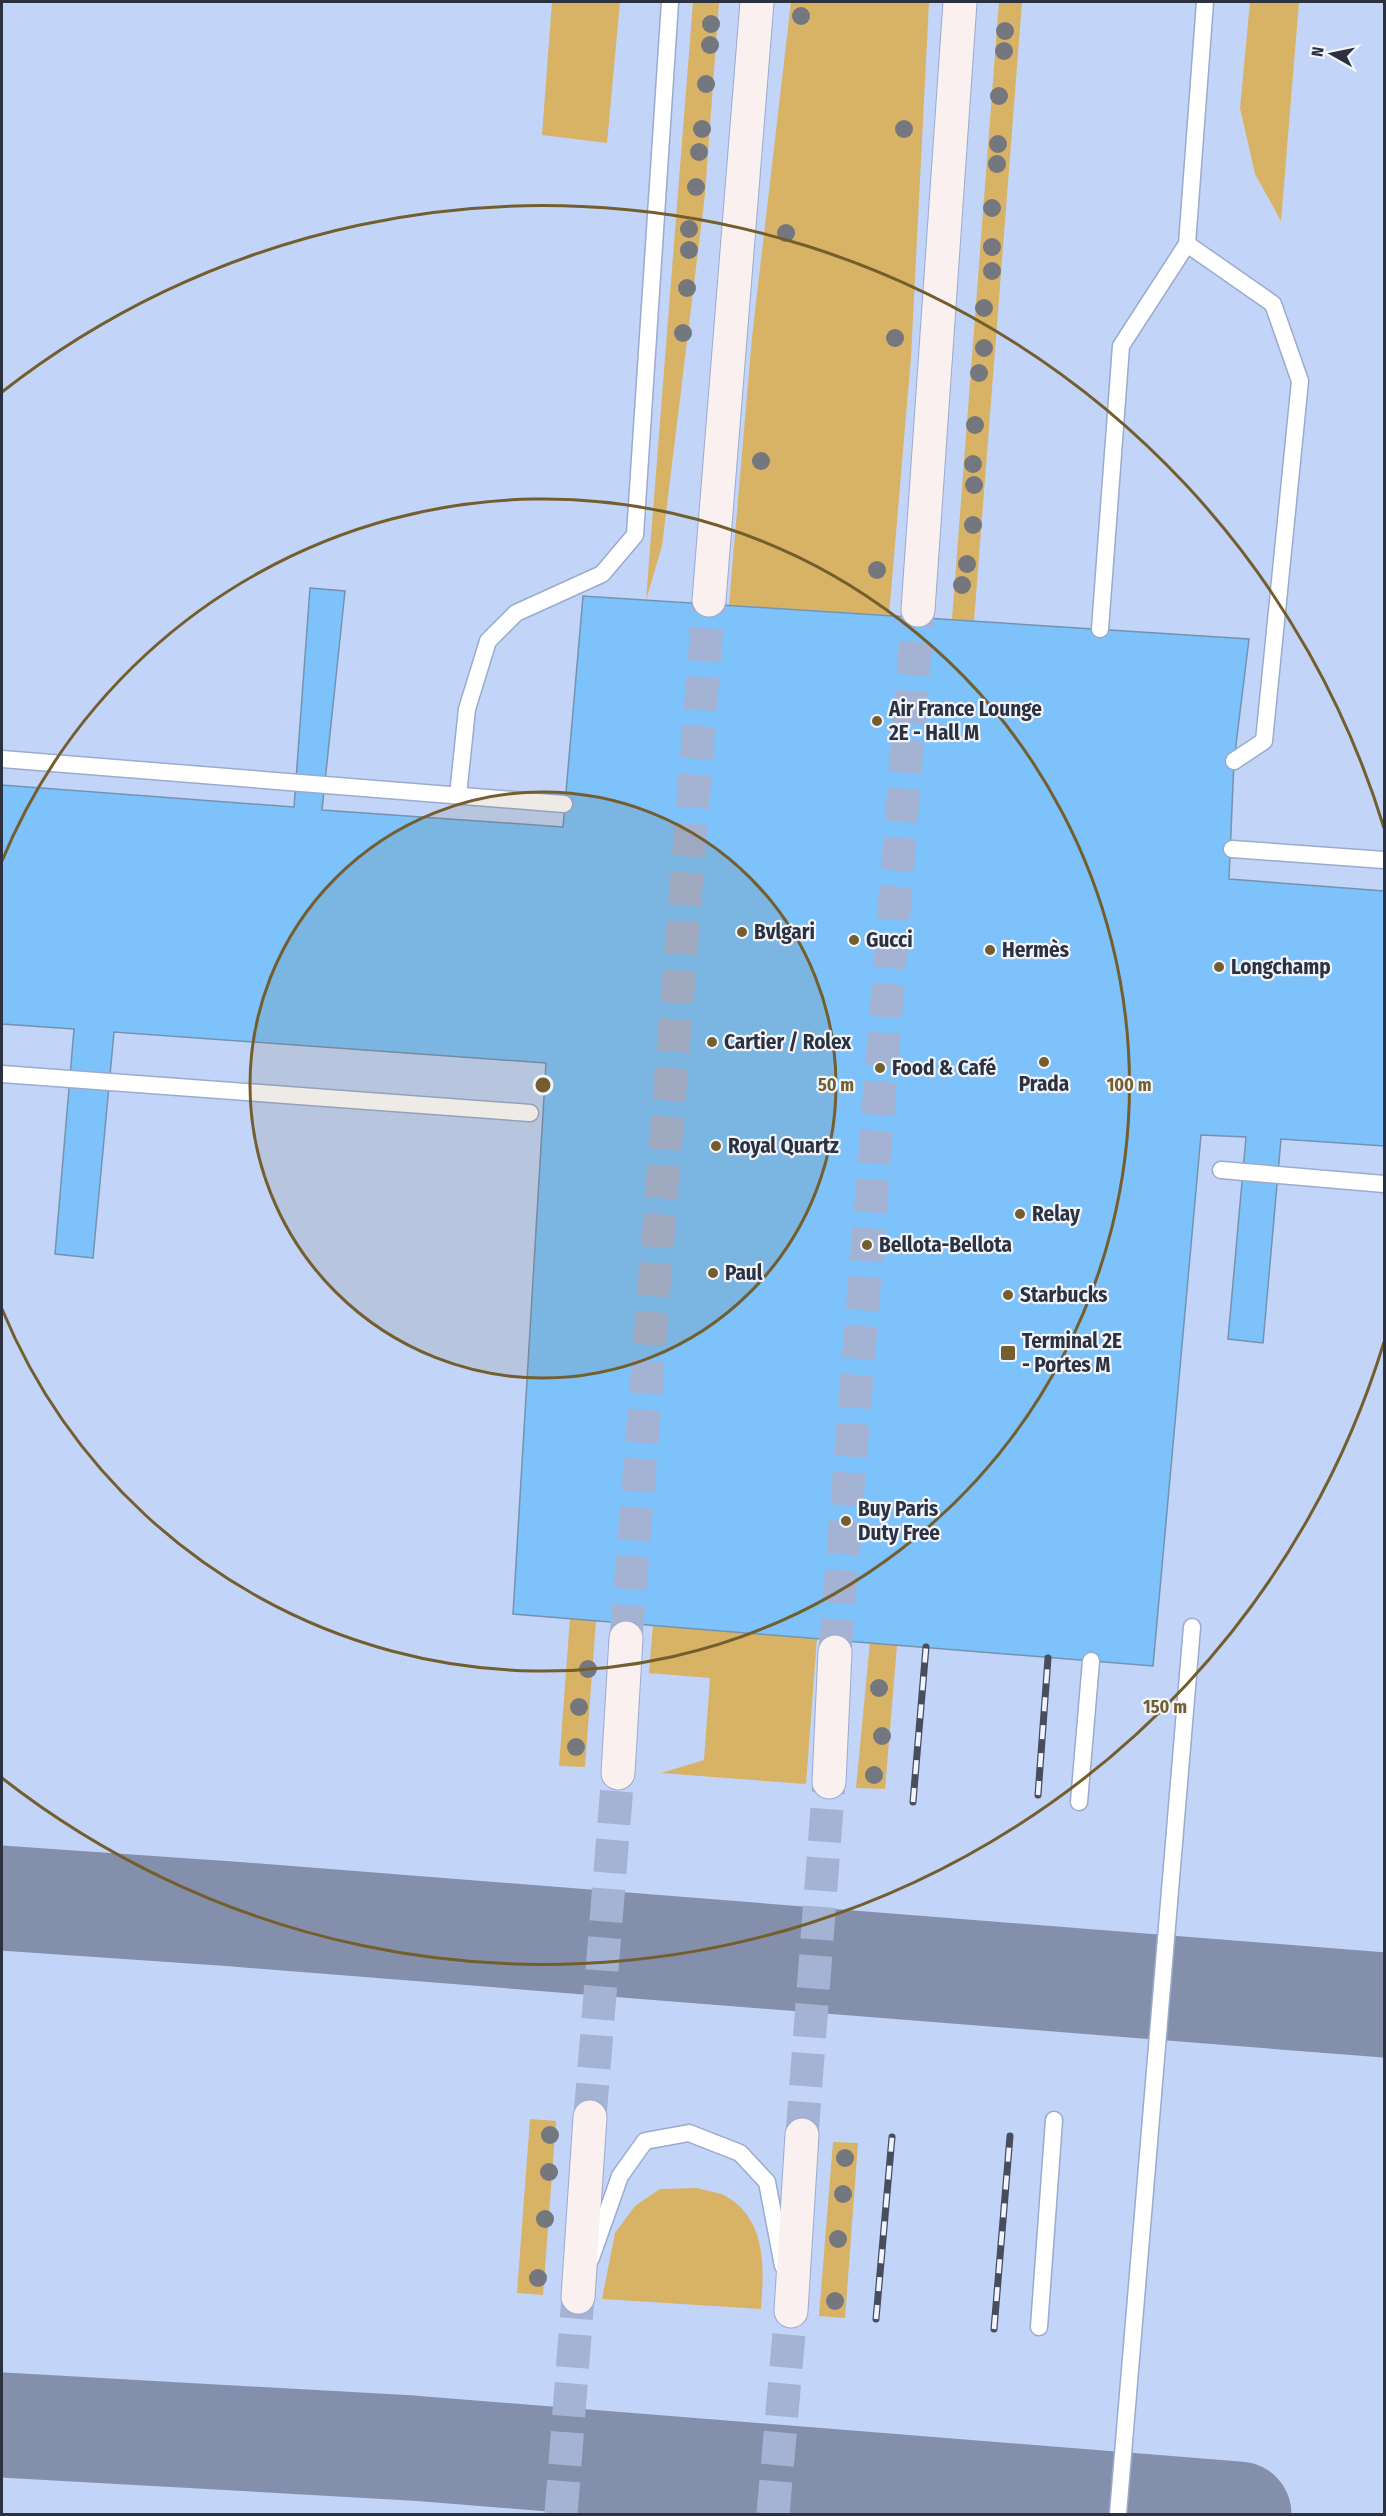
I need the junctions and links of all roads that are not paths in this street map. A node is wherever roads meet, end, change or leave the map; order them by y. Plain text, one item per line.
1 (670, 2) edge
2 (758, 2) edge
3 (960, 2) edge
4 (1205, 2) edge
5 (1187, 244) junction
6 (709, 600) tunnel mouth
7 (918, 610) tunnel mouth
8 (1101, 629) dead end
9 (2, 759) edge
10 (1234, 761) dead end
11 (458, 795) junction
12 (564, 804) dead end
13 (1232, 849) dead end
14 (1384, 860) edge
15 (2, 1074) edge
16 (530, 1113) dead end
17 (1221, 1170) dead end
18 (1384, 1184) edge
19 (1192, 1627) dead end
20 (626, 1638) tunnel mouth
21 (835, 1652) tunnel mouth
22 (1091, 1661) dead end
23 (618, 1773) tunnel mouth
24 (829, 1782) tunnel mouth
25 (1079, 1802) dead end
26 (590, 2117) tunnel mouth
27 (1054, 2120) dead end
28 (802, 2135) tunnel mouth
29 (578, 2296) joint
30 (791, 2311) joint
31 (1039, 2327) dead end
32 (1118, 2514) edge

1 - 11 lane
2 - 6 main road
3 - 7 main road
4 - 5 lane
5 - 8 lane
5 - 10 lane
9 - 11 lane
11 - 12 lane
13 - 14 lane
15 - 16 lane
17 - 18 lane
19 - 32 lane
20 - 23 main road
21 - 24 main road
22 - 25 lane
26 - 29 main road
27 - 31 lane
28 - 30 main road
29 - 30 lane

